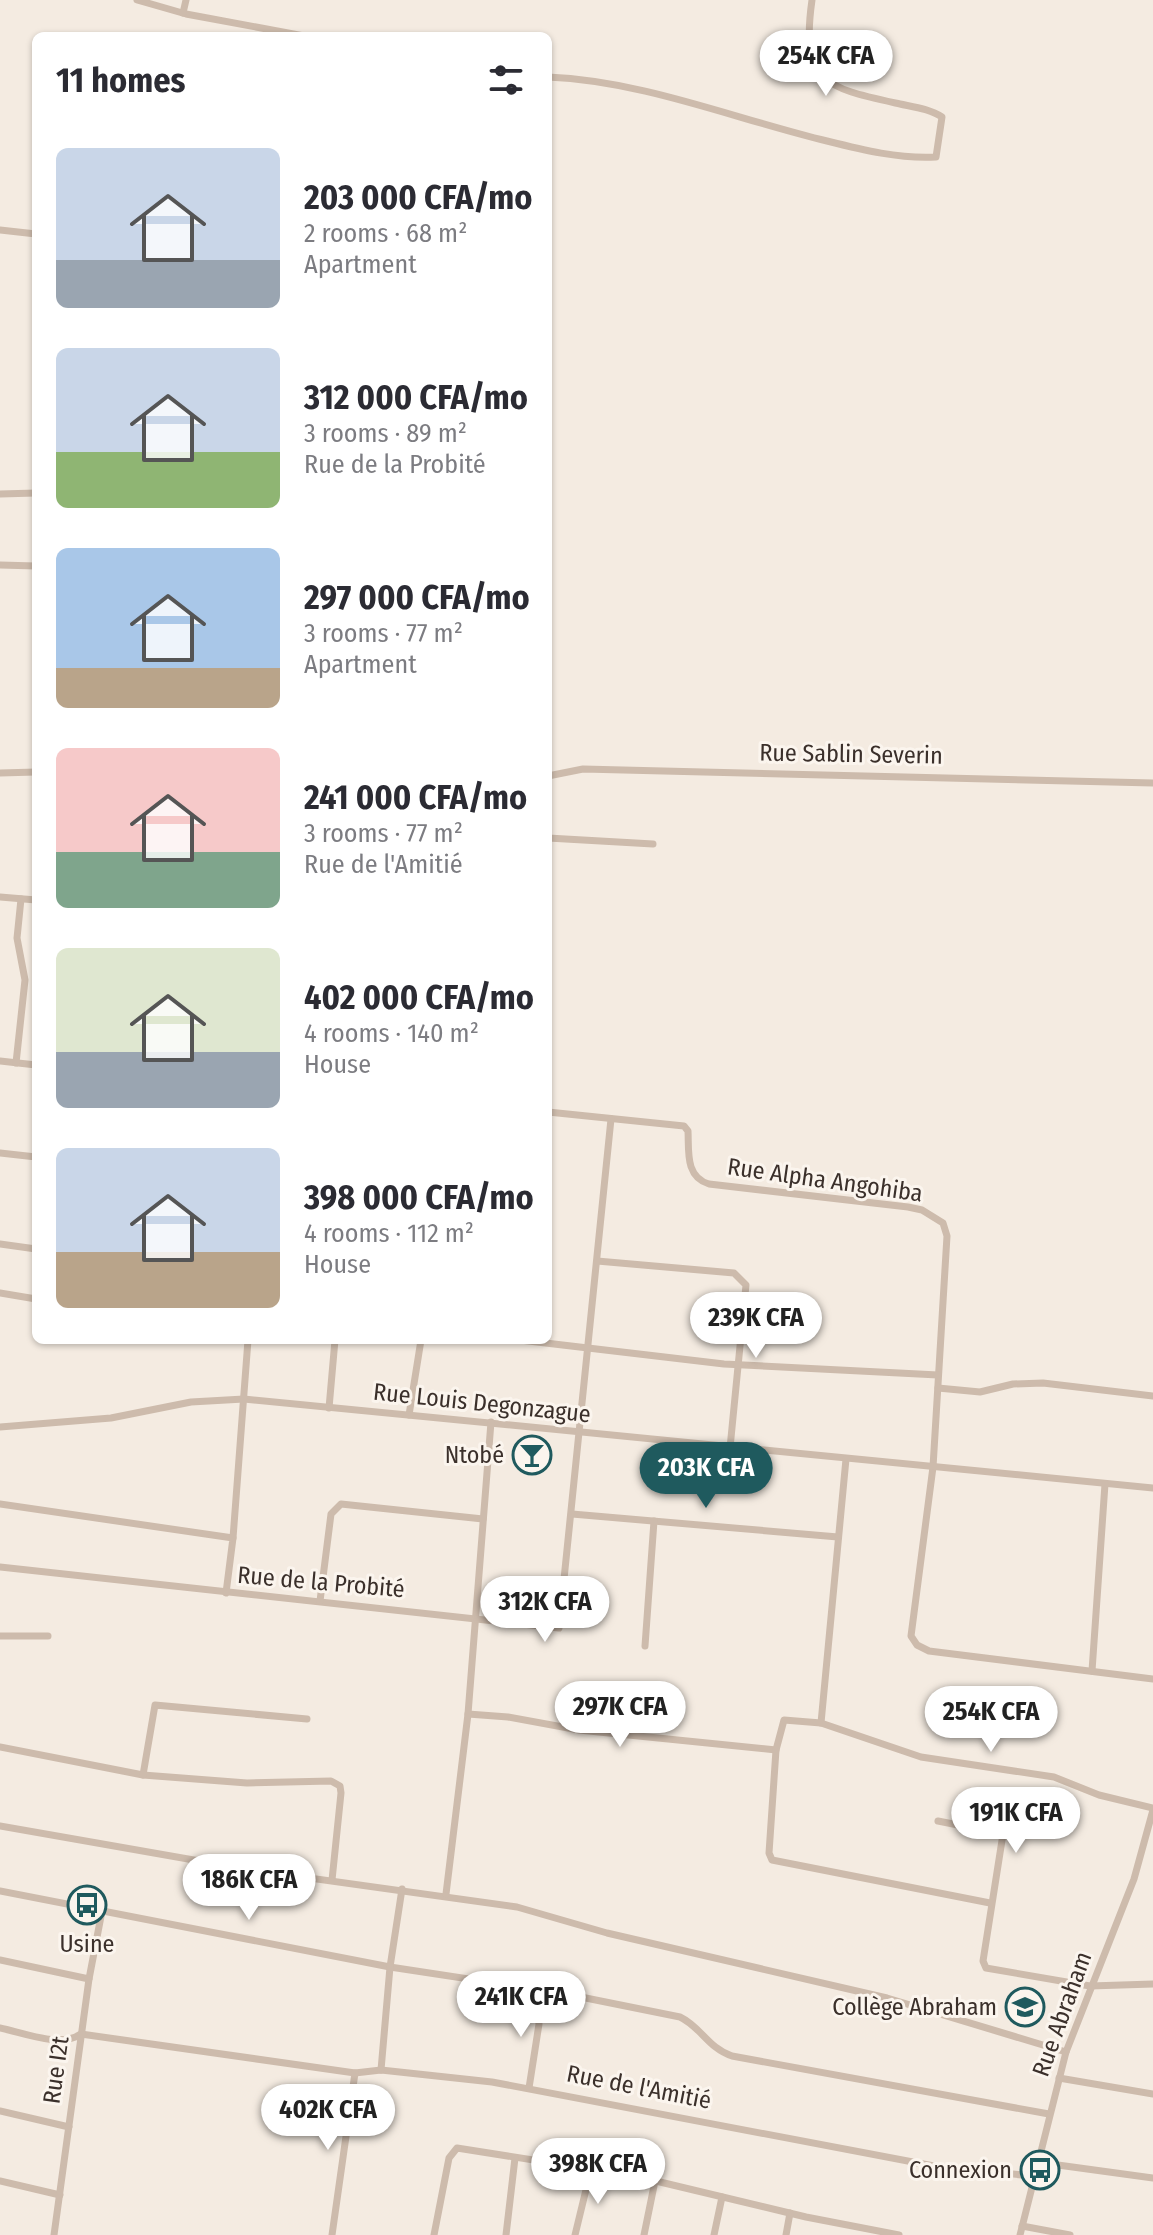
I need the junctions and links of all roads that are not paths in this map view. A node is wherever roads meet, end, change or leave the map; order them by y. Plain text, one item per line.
1 (137, 0) edge
2 (186, 0) edge
3 (812, 0) edge
4 (183, 13) junction
5 (283, 32) edge
6 (552, 77) edge
7 (0, 230) edge
8 (32, 234) edge
9 (32, 493) edge
10 (0, 494) edge
11 (0, 565) edge
12 (32, 566) edge
13 (32, 772) edge
14 (0, 773) edge
15 (552, 775) edge
16 (1153, 783) edge
17 (552, 838) edge
18 (653, 844) dead end
19 (0, 897) edge
20 (21, 899) junction
21 (32, 900) edge
22 (0, 1061) edge
23 (16, 1063) junction
24 (32, 1065) edge
25 (552, 1112) edge
26 (611, 1119) junction
27 (0, 1153) edge
28 (32, 1157) edge
29 (0, 1244) edge
30 (32, 1248) edge
31 (597, 1261) junction
32 (0, 1293) edge
33 (32, 1298) edge
34 (248, 1344) edge
35 (335, 1344) edge
36 (420, 1344) edge
37 (552, 1344) edge
38 (587, 1348) junction
39 (741, 1364) junction
40 (938, 1375) junction
41 (938, 1388) junction
42 (1153, 1396) edge
43 (244, 1399) junction
44 (329, 1408) junction
45 (409, 1415) junction
46 (491, 1422) junction
47 (0, 1427) edge
48 (579, 1432) junction
49 (730, 1448) junction
50 (846, 1459) junction
51 (933, 1467) junction
52 (1105, 1484) junction
53 (1153, 1488) edge
54 (0, 1504) edge
55 (572, 1514) junction
56 (483, 1519) junction
57 (654, 1521) junction
58 (838, 1537) junction
59 (233, 1538) junction
60 (0, 1567) edge
61 (226, 1593) junction
62 (320, 1601) junction
63 (476, 1617) junction
64 (0, 1636) edge
65 (48, 1636) dead end
66 (645, 1646) dead end
67 (1092, 1671) junction
68 (1153, 1679) edge
69 (468, 1714) junction
70 (307, 1719) dead end
71 (821, 1723) junction
72 (0, 1747) edge
73 (776, 1750) junction
74 (143, 1775) junction
75 (1153, 1809) edge
76 (938, 1821) dead end
77 (0, 1826) edge
78 (1150, 1832) edge
79 (332, 1880) junction
80 (402, 1889) junction
81 (0, 1891) edge
82 (446, 1894) junction
83 (990, 1903) junction
84 (102, 1911) junction
85 (0, 1960) edge
86 (390, 1967) junction
87 (89, 1979) junction
88 (1153, 1984) edge
89 (1090, 1986) junction
90 (533, 1989) junction
91 (0, 2028) edge
92 (81, 2034) junction
93 (1066, 2052) junction
94 (381, 2070) junction
95 (355, 2073) junction
96 (1059, 2078) junction
97 (529, 2088) junction
98 (1153, 2094) edge
99 (0, 2111) edge
100 (1049, 2114) junction
101 (69, 2127) junction
102 (515, 2158) junction
103 (1036, 2162) junction
104 (591, 2169) junction
105 (1032, 2176) junction
106 (1153, 2178) edge
107 (0, 2181) edge
108 (655, 2181) junction
109 (60, 2195) junction
110 (722, 2197) junction
111 (790, 2213) junction
112 (1022, 2226) junction
113 (849, 2231) edge
114 (54, 2235) edge
115 (332, 2235) edge
116 (434, 2235) edge
117 (506, 2235) edge
118 (575, 2235) edge
119 (644, 2235) edge
120 (714, 2235) edge
121 (786, 2235) edge
122 (899, 2235) edge
123 (1020, 2235) edge
124 (1070, 2235) edge

1 - 4 street
2 - 4 street
3 - 6 street
4 - 5 street
7 - 8 street
9 - 10 street
11 - 12 street
13 - 14 street
15 - 16 street, Rue Sablin Severin
17 - 18 street
19 - 20 street
20 - 21 street
20 - 23 street
22 - 23 street
23 - 24 street
25 - 26 street, Rue Alpha Angohiba
26 - 31 street, Rue de la Probité
26 - 40 street, Rue Alpha Angohiba
27 - 28 street
29 - 30 street
31 - 38 street, Rue de la Probité
31 - 39 street
32 - 33 street
34 - 43 street
35 - 44 street
36 - 45 street
37 - 38 street
38 - 39 street
38 - 48 street, Rue de la Probité
39 - 40 street
39 - 49 street
40 - 41 street, Rue Alpha Angohiba
41 - 42 street
41 - 51 street, Rue Alpha Angohiba
43 - 44 street, Rue Louis Degonzague
43 - 47 street, Rue Louis Degonzague
43 - 59 street
44 - 45 street, Rue Louis Degonzague
45 - 46 street, Rue Louis Degonzague
46 - 48 street, Rue Louis Degonzague
46 - 56 street
48 - 49 street, Rue Louis Degonzague
48 - 55 street, Rue de la Probité
49 - 50 street, Rue Louis Degonzague
50 - 51 street, Rue Louis Degonzague
50 - 58 street
51 - 52 street, Rue Louis Degonzague
51 - 67 street, Rue Alpha Angohiba
52 - 53 street, Rue Louis Degonzague
52 - 67 street
54 - 59 street
55 - 57 street
55 - 63 street, Rue de la Probité
56 - 62 street
56 - 63 street
57 - 58 street
57 - 66 street
58 - 71 street
59 - 61 street
60 - 61 street, Rue de la Probité
61 - 62 street, Rue de la Probité
62 - 63 street, Rue de la Probité
63 - 69 street
64 - 65 street
67 - 68 street, Rue Alpha Angohiba
69 - 73 street
69 - 82 street
70 - 74 street
71 - 73 street
71 - 75 street
72 - 74 street
73 - 83 street
74 - 79 street
75 - 78 street, Rue Abraham
76 - 83 street
77 - 79 street
78 - 89 street, Rue Abraham
79 - 80 street
80 - 82 street
80 - 86 street
81 - 84 street
82 - 93 street
83 - 89 street
84 - 86 street
84 - 87 street, Rue I2t
85 - 87 street
86 - 90 street
86 - 94 street
87 - 92 street, Rue I2t
88 - 89 street
89 - 93 street, Rue Abraham
90 - 97 street
90 - 100 street
91 - 92 street, Rue de l'Amitié
92 - 95 street, Rue de l'Amitié
92 - 101 street, Rue I2t
93 - 96 street, Rue Abraham
94 - 95 street, Rue de l'Amitié
94 - 97 street, Rue de l'Amitié
95 - 115 street
96 - 98 street
96 - 100 street, Rue Abraham
97 - 105 street, Rue de l'Amitié
99 - 101 street
100 - 103 street, Rue Abraham
101 - 109 street, Rue I2t
102 - 104 street
102 - 116 street
102 - 117 street
103 - 105 street, Rue Abraham
103 - 106 street
104 - 108 street
104 - 118 street
105 - 112 street, Rue Abraham
107 - 109 street
108 - 110 street
108 - 119 street
109 - 114 street, Rue I2t
110 - 111 street
110 - 120 street
111 - 113 street
111 - 121 street
112 - 123 street, Rue Abraham
112 - 124 street
113 - 122 street

